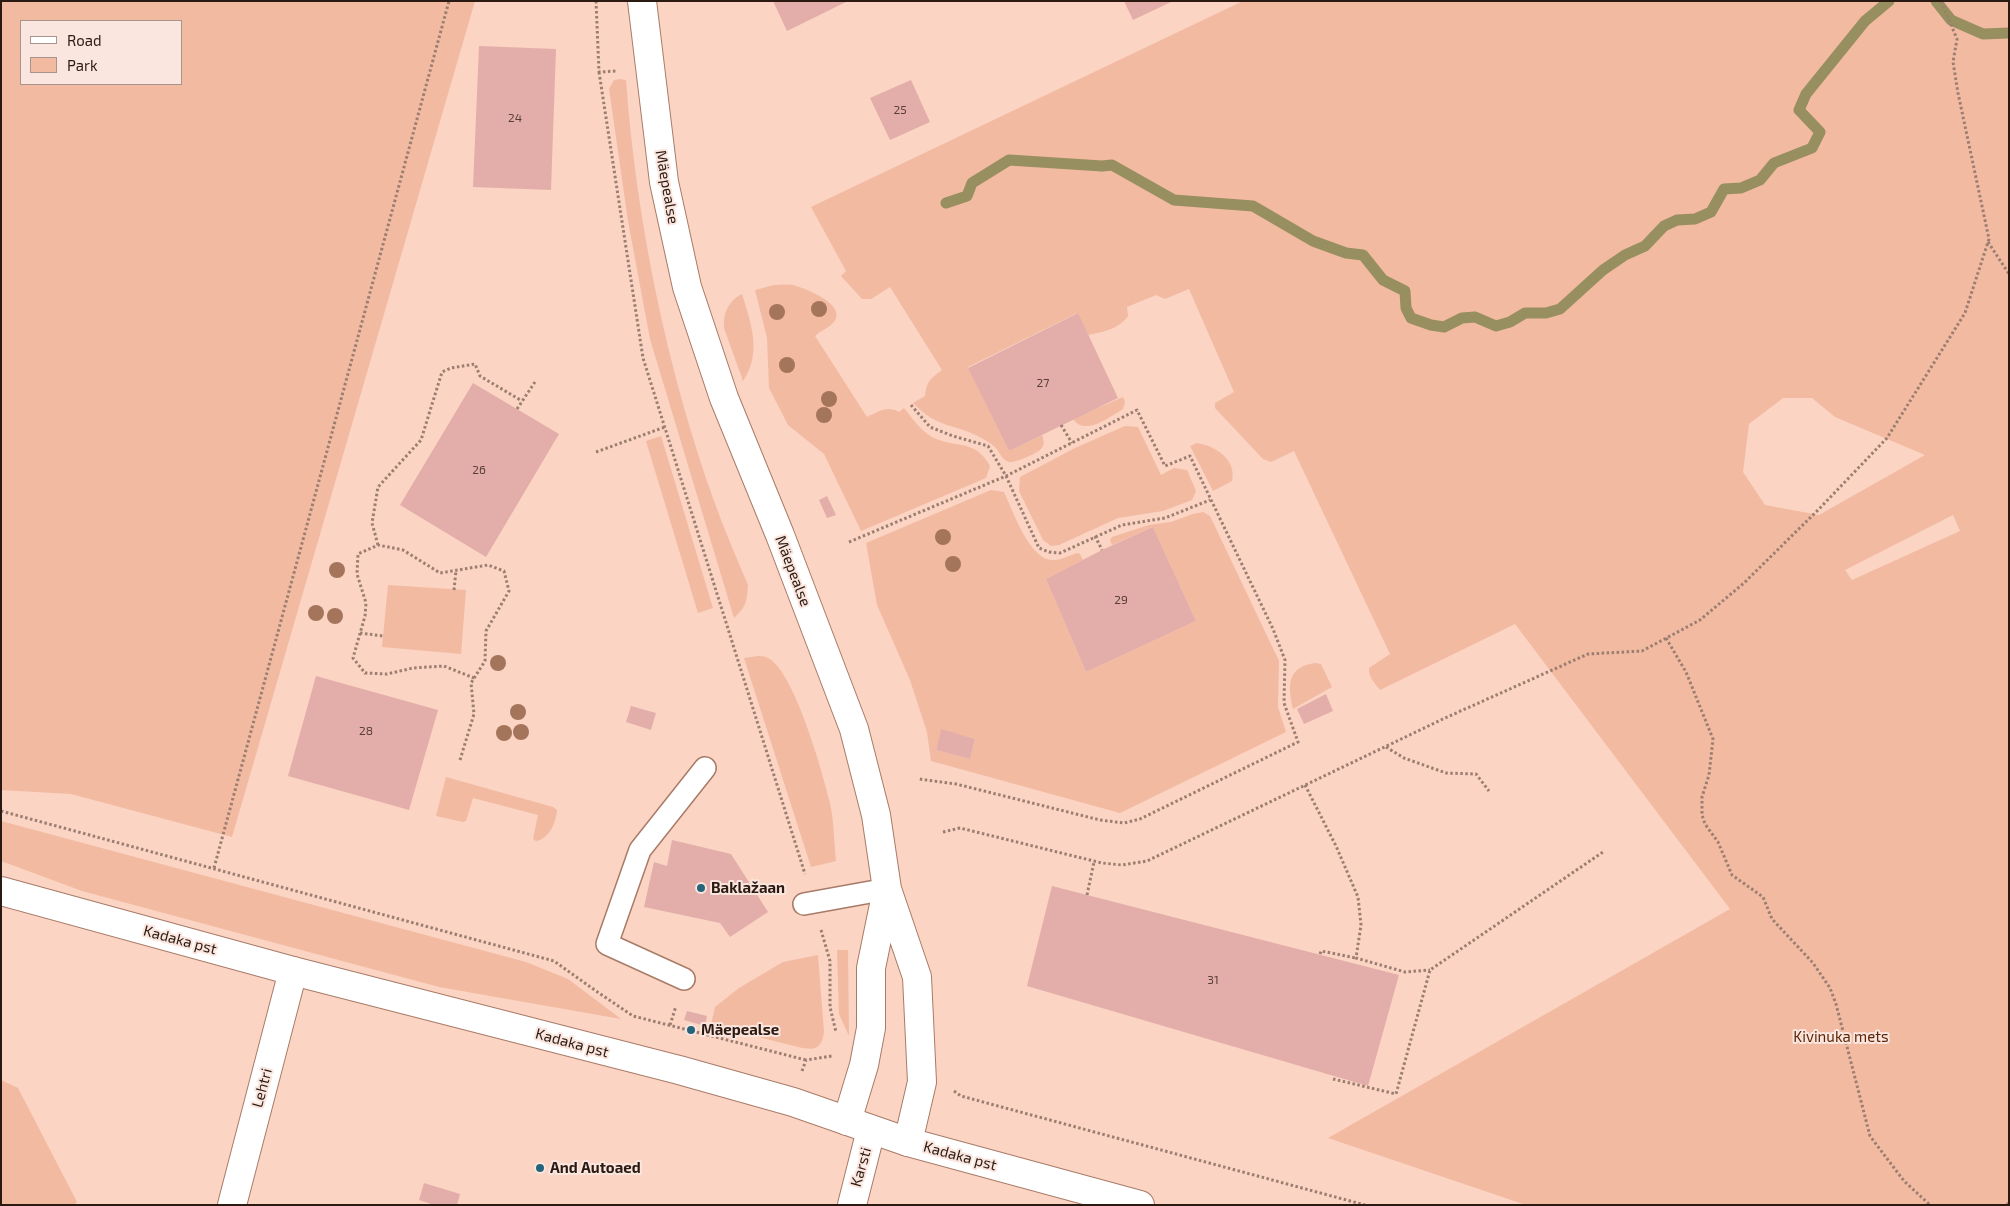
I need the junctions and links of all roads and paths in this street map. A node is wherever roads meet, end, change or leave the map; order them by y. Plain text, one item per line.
1 (449, 1) edge
2 (596, 1) edge
3 (642, 1) edge
4 (1941, 1) edge
5 (625, 71) dead end
6 (598, 72) junction
7 (1988, 240) junction
8 (2009, 274) edge
9 (535, 382) dead end
10 (522, 401) junction
11 (911, 405) dead end
12 (517, 409) dead end
13 (1061, 425) dead end
14 (665, 427) junction
15 (1072, 443) junction
16 (596, 452) dead end
17 (1006, 476) junction
18 (1210, 500) junction
19 (1095, 536) junction
20 (850, 542) dead end
21 (378, 545) junction
22 (1102, 550) dead end
23 (456, 570) junction
24 (454, 590) dead end
25 (360, 634) junction
26 (383, 636) dead end
27 (1666, 638) junction
28 (474, 678) junction
29 (1386, 746) junction
30 (460, 760) dead end
31 (705, 768) dead end
32 (919, 779) dead end
33 (1305, 786) junction
34 (1489, 791) dead end
35 (1, 810) edge
36 (943, 832) dead end
37 (1603, 852) dead end
38 (1094, 862) junction
39 (214, 868) junction
40 (887, 889) junction
41 (1, 891) edge
42 (1087, 895) dead end
43 (808, 904) junction
44 (1320, 954) dead end
45 (1356, 958) junction
46 (1430, 970) junction
47 (292, 971) junction
48 (684, 979) dead end
49 (837, 1036) dead end
50 (833, 1049) dead end
51 (832, 1056) junction
52 (838, 1058) dead end
53 (806, 1060) junction
54 (802, 1071) dead end
55 (1333, 1079) dead end
56 (946, 1089) dead end
57 (859, 1126) junction
58 (908, 1142) junction
59 (232, 1205) edge
60 (852, 1205) edge
61 (1140, 1205) edge
62 (1365, 1205) edge
63 (1930, 1205) edge

1 - 39 path
2 - 6 path
3 - 40 street, Mäepealse
4 - 7 path
5 - 6 path
6 - 14 path
7 - 8 path
7 - 27 path
9 - 10 path
10 - 12 path
10 - 21 path
11 - 17 path
13 - 15 path
14 - 16 path
14 - 43 path
15 - 17 path
15 - 18 path
17 - 19 path
17 - 20 path
18 - 19 path
18 - 32 path
19 - 22 path
21 - 23 path
21 - 25 path
23 - 24 path
23 - 28 path
25 - 26 path
25 - 28 path
27 - 29 path
27 - 63 path
28 - 30 path
29 - 33 path
29 - 34 path
31 - 48 lane
33 - 38 path
33 - 45 path
35 - 39 path
36 - 38 path
37 - 46 path
38 - 42 path
39 - 53 path
40 - 43 lane
40 - 57 street, Karsti
40 - 58 street, Mäepealse
41 - 47 street, Kadaka pst
43 - 49 path
44 - 45 path
45 - 46 path
46 - 55 path
47 - 57 street, Kadaka pst
47 - 59 street, Lehtri
50 - 51 path
51 - 52 path
51 - 53 path
53 - 54 path
56 - 62 path
57 - 58 street, Kadaka pst
57 - 60 street, Karsti
58 - 61 street, Kadaka pst

